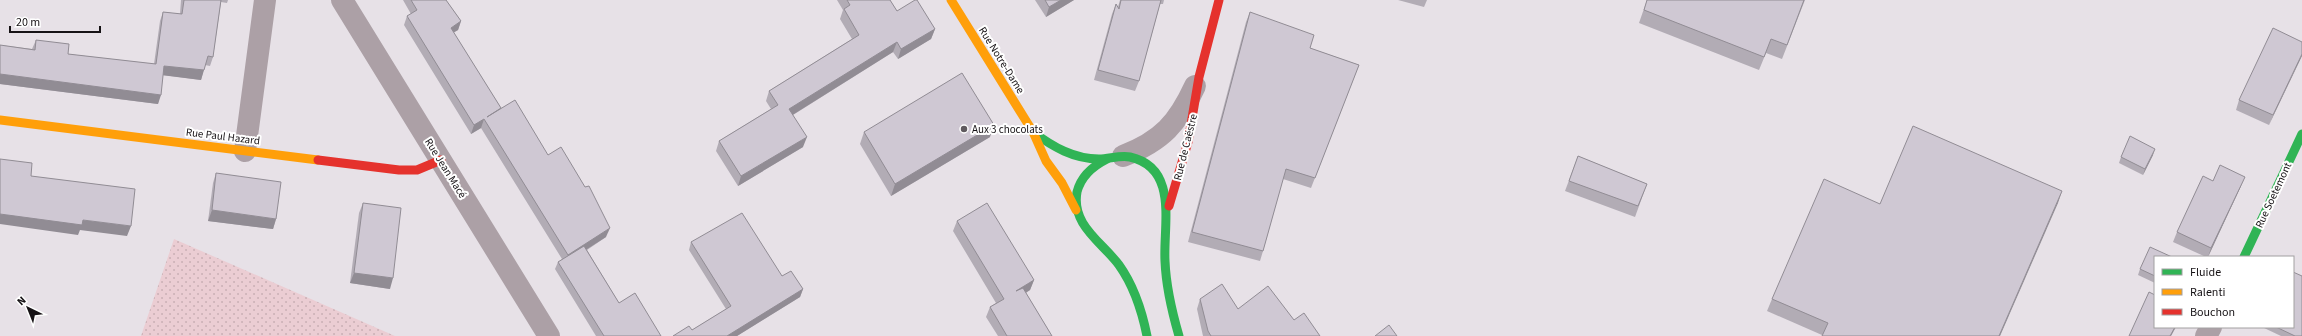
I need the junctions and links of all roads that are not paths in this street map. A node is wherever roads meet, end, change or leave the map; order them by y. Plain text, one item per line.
1 (265, 0) edge
2 (342, 0) edge
3 (951, 0) edge
4 (1219, 0) edge
5 (1199, 77) junction
6 (0, 120) edge
7 (1033, 132) junction
8 (2302, 134) edge
9 (245, 151) junction
10 (1115, 158) junction
11 (441, 160) junction
12 (1076, 210) junction
13 (1166, 216) junction
14 (2244, 256) edge
15 (550, 336) edge
16 (1147, 336) edge
17 (1179, 336) edge

1 - 9 street
2 - 11 street, Rue Jean Macé
3 - 7 street, Rue Notre-Dame
4 - 5 street, Rue de Caëstre
5 - 10 street, Rue de Caëstre
5 - 13 street, Rue de Caëstre
6 - 9 street, Rue Paul Hazard
7 - 10 street, Rue Notre-Dame
7 - 12 street, Rue Notre-Dame
8 - 14 street, Rue Soetemont
9 - 11 street, Rue Paul Hazard
10 - 12 street
10 - 13 street, Rue Notre-Dame
11 - 15 street, Rue Jean Macé
12 - 16 street, Rue Notre-Dame
13 - 17 street, Rue Notre-Dame

